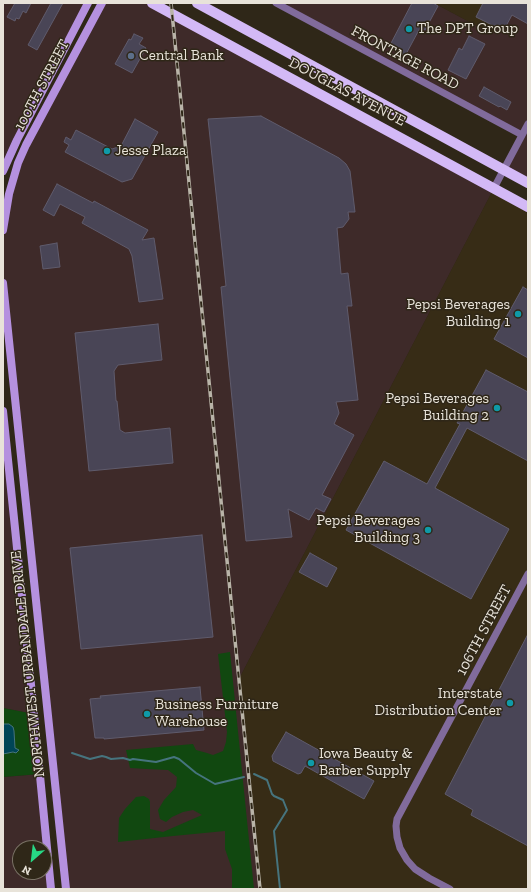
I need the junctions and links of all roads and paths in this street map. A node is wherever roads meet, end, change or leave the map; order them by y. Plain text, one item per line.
1 (88, 3) edge
2 (102, 3) edge
3 (152, 3) edge
4 (197, 3) edge
5 (276, 3) edge
6 (528, 124) edge
7 (522, 135) junction
8 (504, 170) junction
9 (3, 171) edge
10 (528, 182) edge
11 (494, 188) junction
12 (528, 207) edge
13 (3, 230) edge
14 (3, 283) edge
15 (5, 318) edge
16 (3, 411) edge
17 (528, 574) edge
18 (51, 889) edge
19 (66, 889) edge
20 (450, 889) edge

1 - 9 main road, 100TH STREET
2 - 13 main road, 100TH STREET
3 - 11 main road, DOUGLAS AVENUE
4 - 8 main road, DOUGLAS AVENUE
5 - 7 street, FRONTAGE ROAD
6 - 7 street
7 - 8 street
8 - 10 main road, DOUGLAS AVENUE
8 - 11 street
11 - 12 main road, DOUGLAS AVENUE
14 - 15 main road
15 - 19 main road, NORTHWEST URBANDALE DRIVE
16 - 18 main road, NORTHWEST URBANDALE DRIVE
17 - 20 street, 106TH STREET

